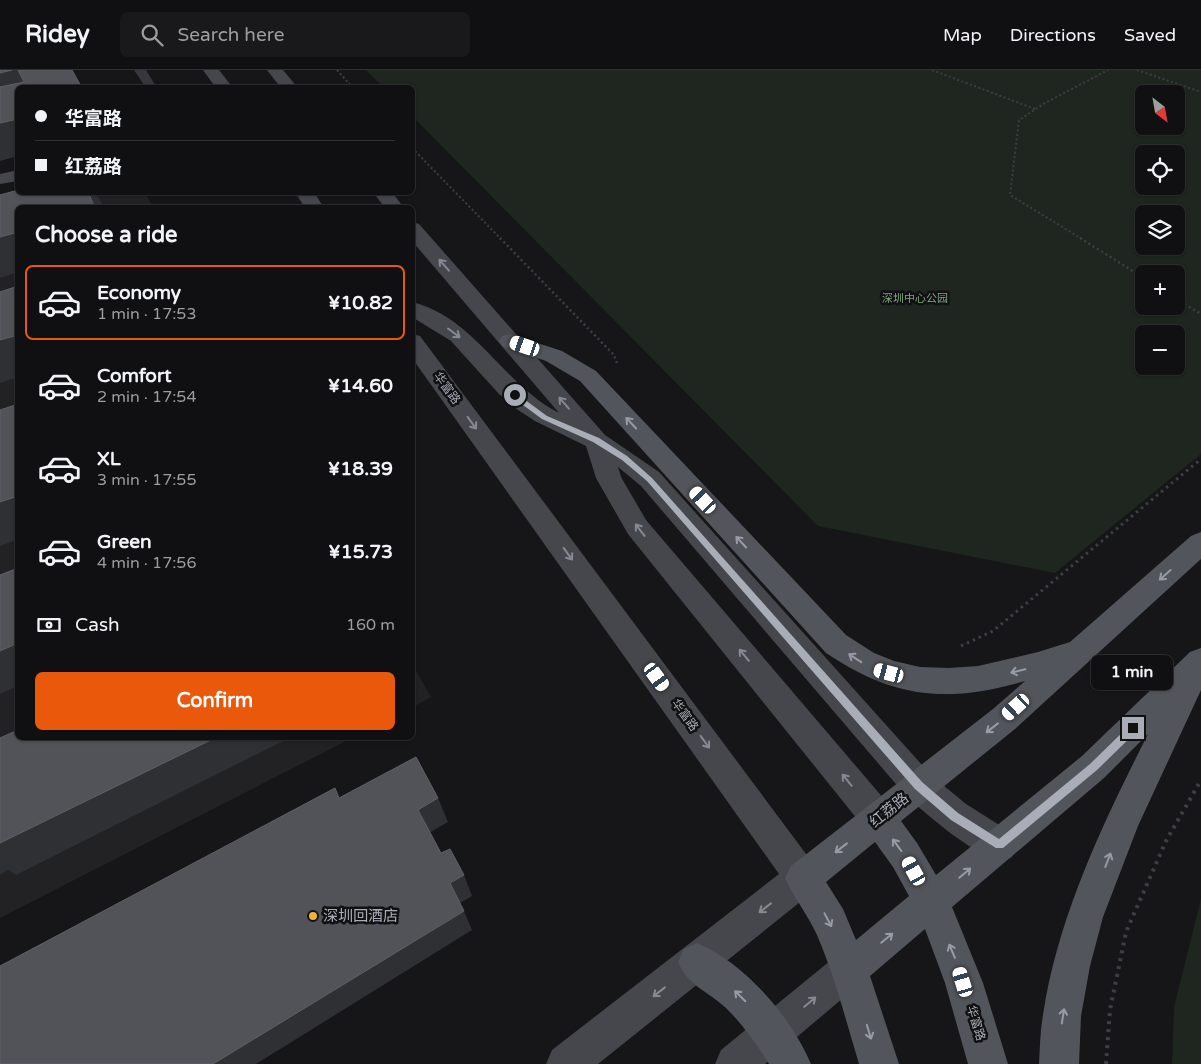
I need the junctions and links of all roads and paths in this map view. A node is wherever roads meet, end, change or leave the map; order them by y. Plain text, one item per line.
1 (140, 70) edge
2 (212, 70) edge
3 (275, 70) edge
4 (337, 70) edge
5 (932, 70) edge
6 (1108, 70) edge
7 (1136, 70) edge
8 (150, 85) edge
9 (223, 85) edge
10 (288, 85) edge
11 (351, 85) edge
12 (1201, 92) edge
13 (1035, 109) junction
14 (415, 151) edge
15 (15, 175) edge
16 (0, 179) edge
17 (384, 195) edge
18 (393, 205) edge
19 (415, 231) edge
20 (1135, 272) edge
21 (1185, 304) edge
22 (415, 310) edge
23 (1201, 314) edge
24 (510, 341) junction
25 (415, 345) edge
26 (620, 370) dead end
27 (596, 440) junction
28 (1201, 459) edge
29 (1201, 542) edge
30 (1081, 649) junction
31 (954, 650) dead end
32 (1200, 662) edge
33 (1201, 780) edge
34 (919, 786) junction
35 (878, 818) junction
36 (1000, 845) junction
37 (803, 878) junction
38 (931, 902) junction
39 (697, 962) junction
40 (849, 969) junction
41 (782, 1049) edge
42 (566, 1064) edge
43 (735, 1064) edge
44 (879, 1064) edge
45 (988, 1064) edge
46 (1060, 1064) edge
47 (1106, 1064) edge

1 - 8 lane
2 - 9 main road
3 - 10 main road
4 - 11 path
5 - 13 path
6 - 13 path
7 - 12 path
13 - 20 path
14 - 26 path
15 - 16 main road
17 - 18 main road
24 -> 19 main road, 华富路
21 - 23 path
22 -> 27 main road, 华富路
27 -> 24 main road, 华富路
30 -> 24 main road
25 -> 37 main road, 华富路
27 - 34 main road, 华富路
35 -> 27 main road, 华富路
28 - 31 path
29 -> 30 main road, 红荔路
30 -> 34 main road, 红荔路
32 - 36 main road
46 -> 32 main road
33 - 47 path
34 - 35 main road, 红荔路
34 - 36 main road, 华富路
35 -> 37 main road, 红荔路
38 -> 35 main road, 华富路
38 -> 36 main road
37 -> 39 main road, 红荔路
37 -> 40 main road, 华富路
40 -> 38 main road
45 -> 38 main road, 华富路
41 -> 39 main road
39 -> 42 main road, 红荔路
41 -> 40 main road
40 -> 44 main road, 华富路
41 - 43 main road

